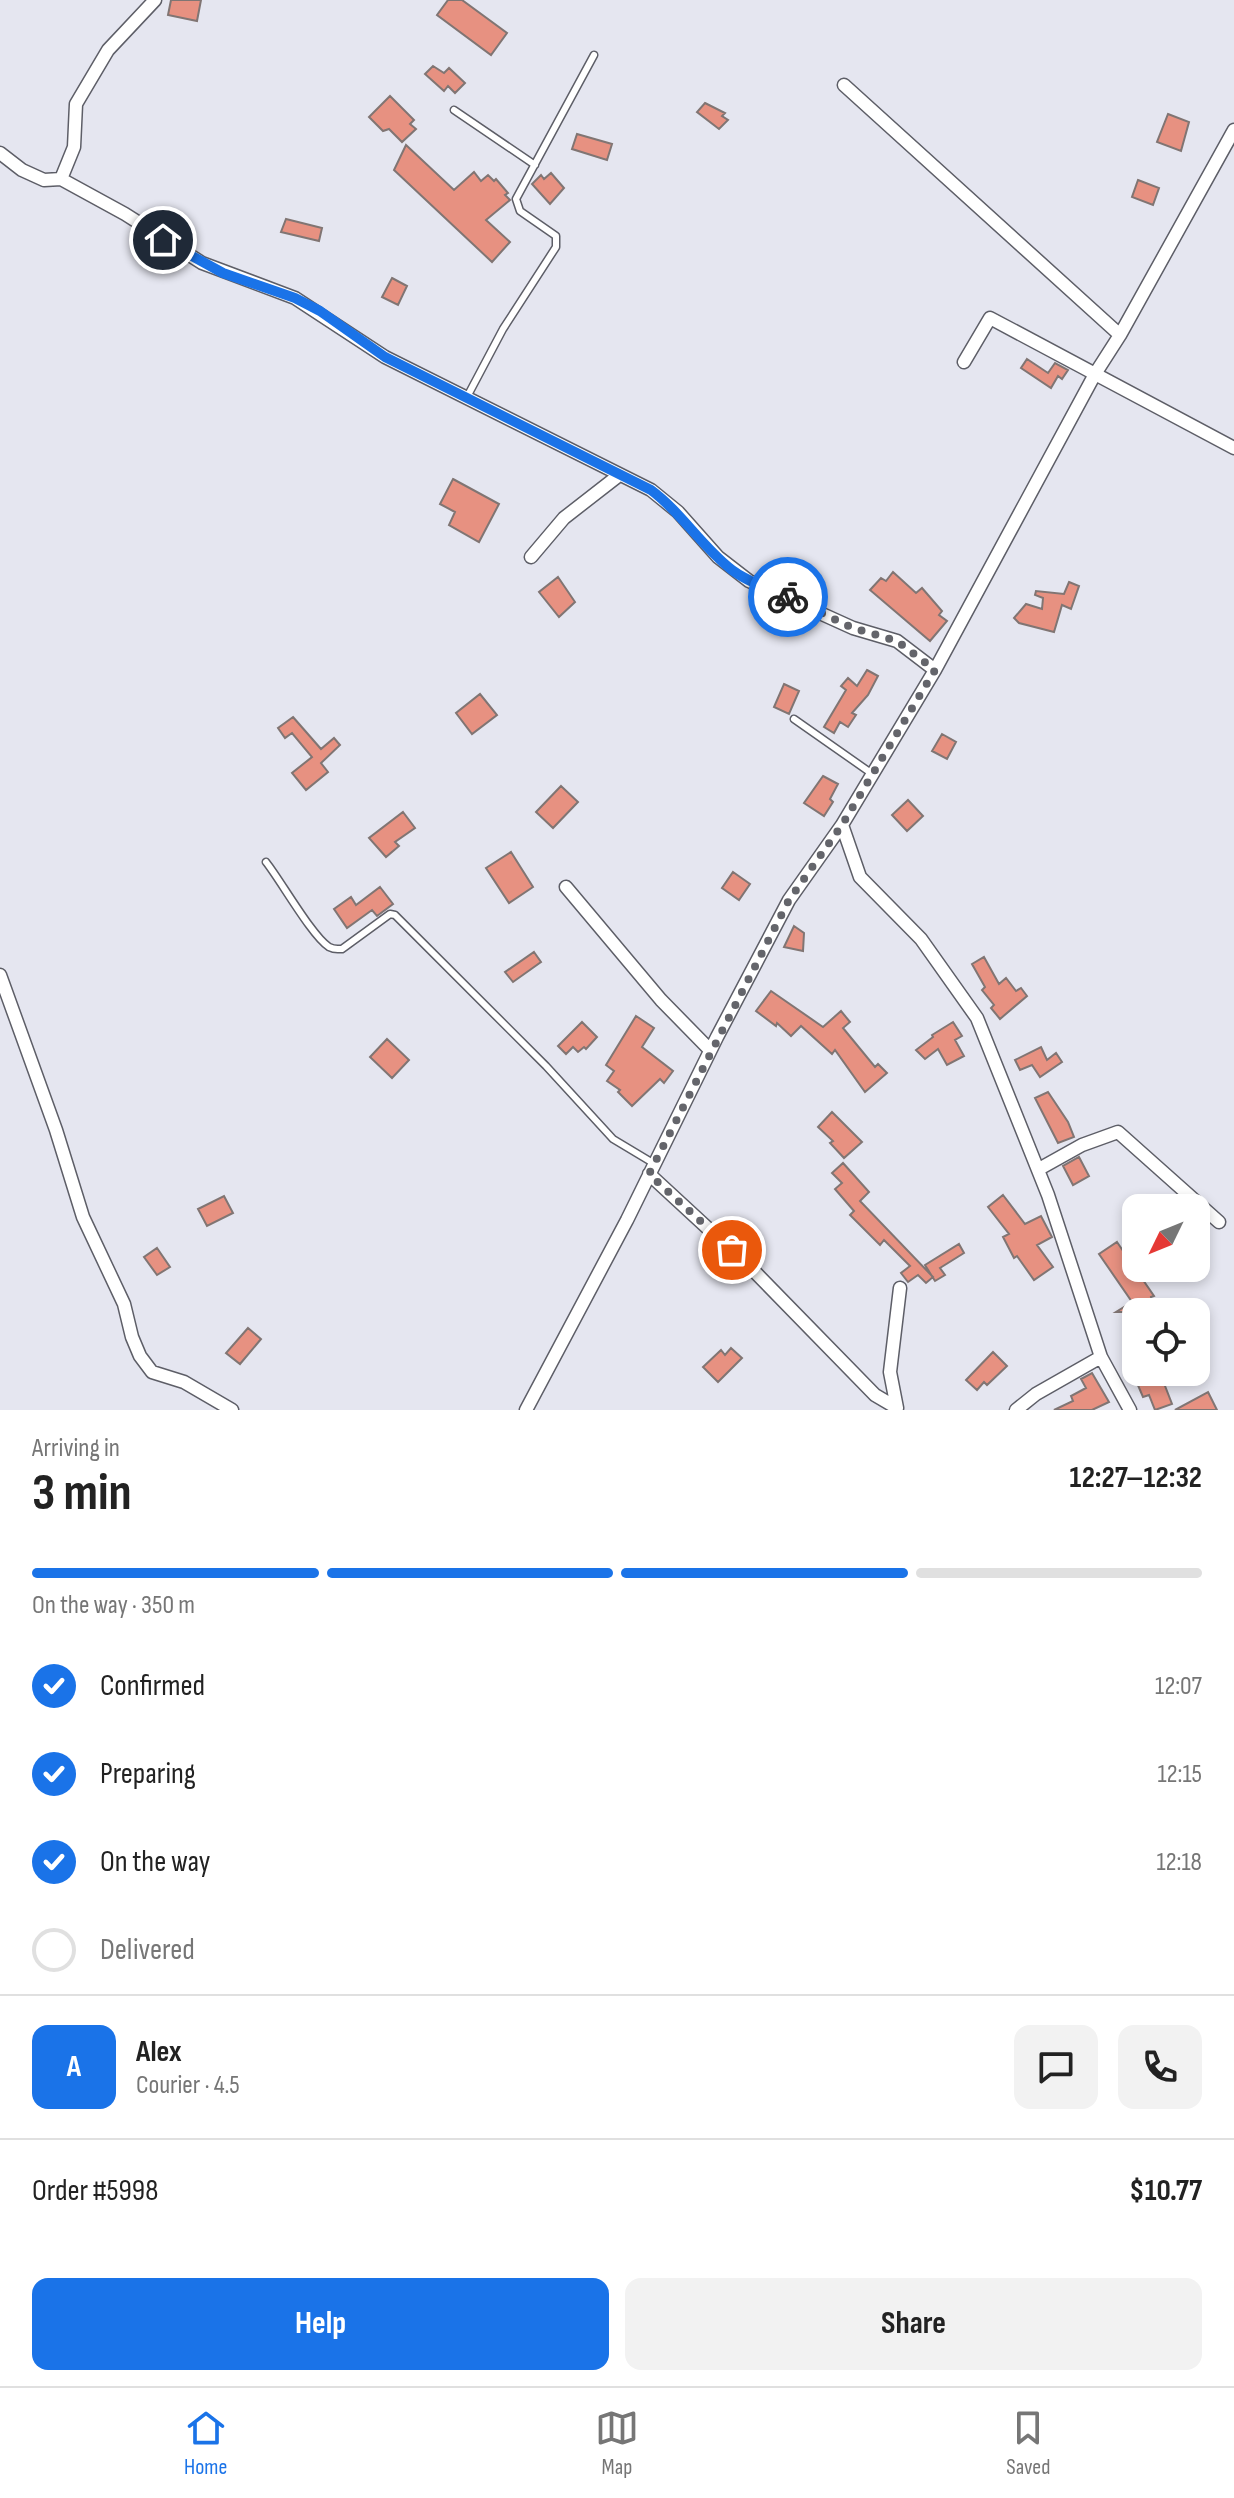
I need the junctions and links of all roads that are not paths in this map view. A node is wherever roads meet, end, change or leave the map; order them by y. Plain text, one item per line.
1 (155, 0) edge
2 (594, 55) dead end
3 (844, 85) dead end
4 (454, 110) dead end
5 (1234, 130) edge
6 (0, 153) edge
7 (535, 165) junction
8 (61, 179) junction
9 (1120, 335) junction
10 (964, 362) dead end
11 (1095, 374) junction
12 (465, 400) junction
13 (1234, 448) edge
14 (618, 476) junction
15 (531, 557) dead end
16 (935, 670) junction
17 (794, 719) dead end
18 (871, 773) junction
19 (842, 825) junction
20 (266, 862) dead end
21 (566, 887) dead end
22 (0, 975) edge
23 (710, 1050) junction
24 (651, 1168) junction
25 (1039, 1169) junction
26 (1219, 1222) dead end
27 (900, 1288) dead end
28 (1101, 1357) junction
29 (232, 1410) edge
30 (526, 1410) edge
31 (1016, 1410) edge
32 (1130, 1410) edge

1 - 8 street
2 - 7 lane
3 - 9 street
4 - 7 lane
5 - 9 street
6 - 8 street
7 - 12 lane
8 - 12 street
9 - 11 street
10 - 11 street
11 - 13 street
11 - 16 street
12 - 14 street
14 - 15 street
14 - 16 street
16 - 18 street
17 - 18 lane
18 - 19 street
19 - 23 street
19 - 25 street
20 - 24 lane
21 - 23 street
22 - 29 street
23 - 24 street
24 - 27 street
24 - 30 street
25 - 26 street
25 - 28 street
28 - 31 street
28 - 32 street

